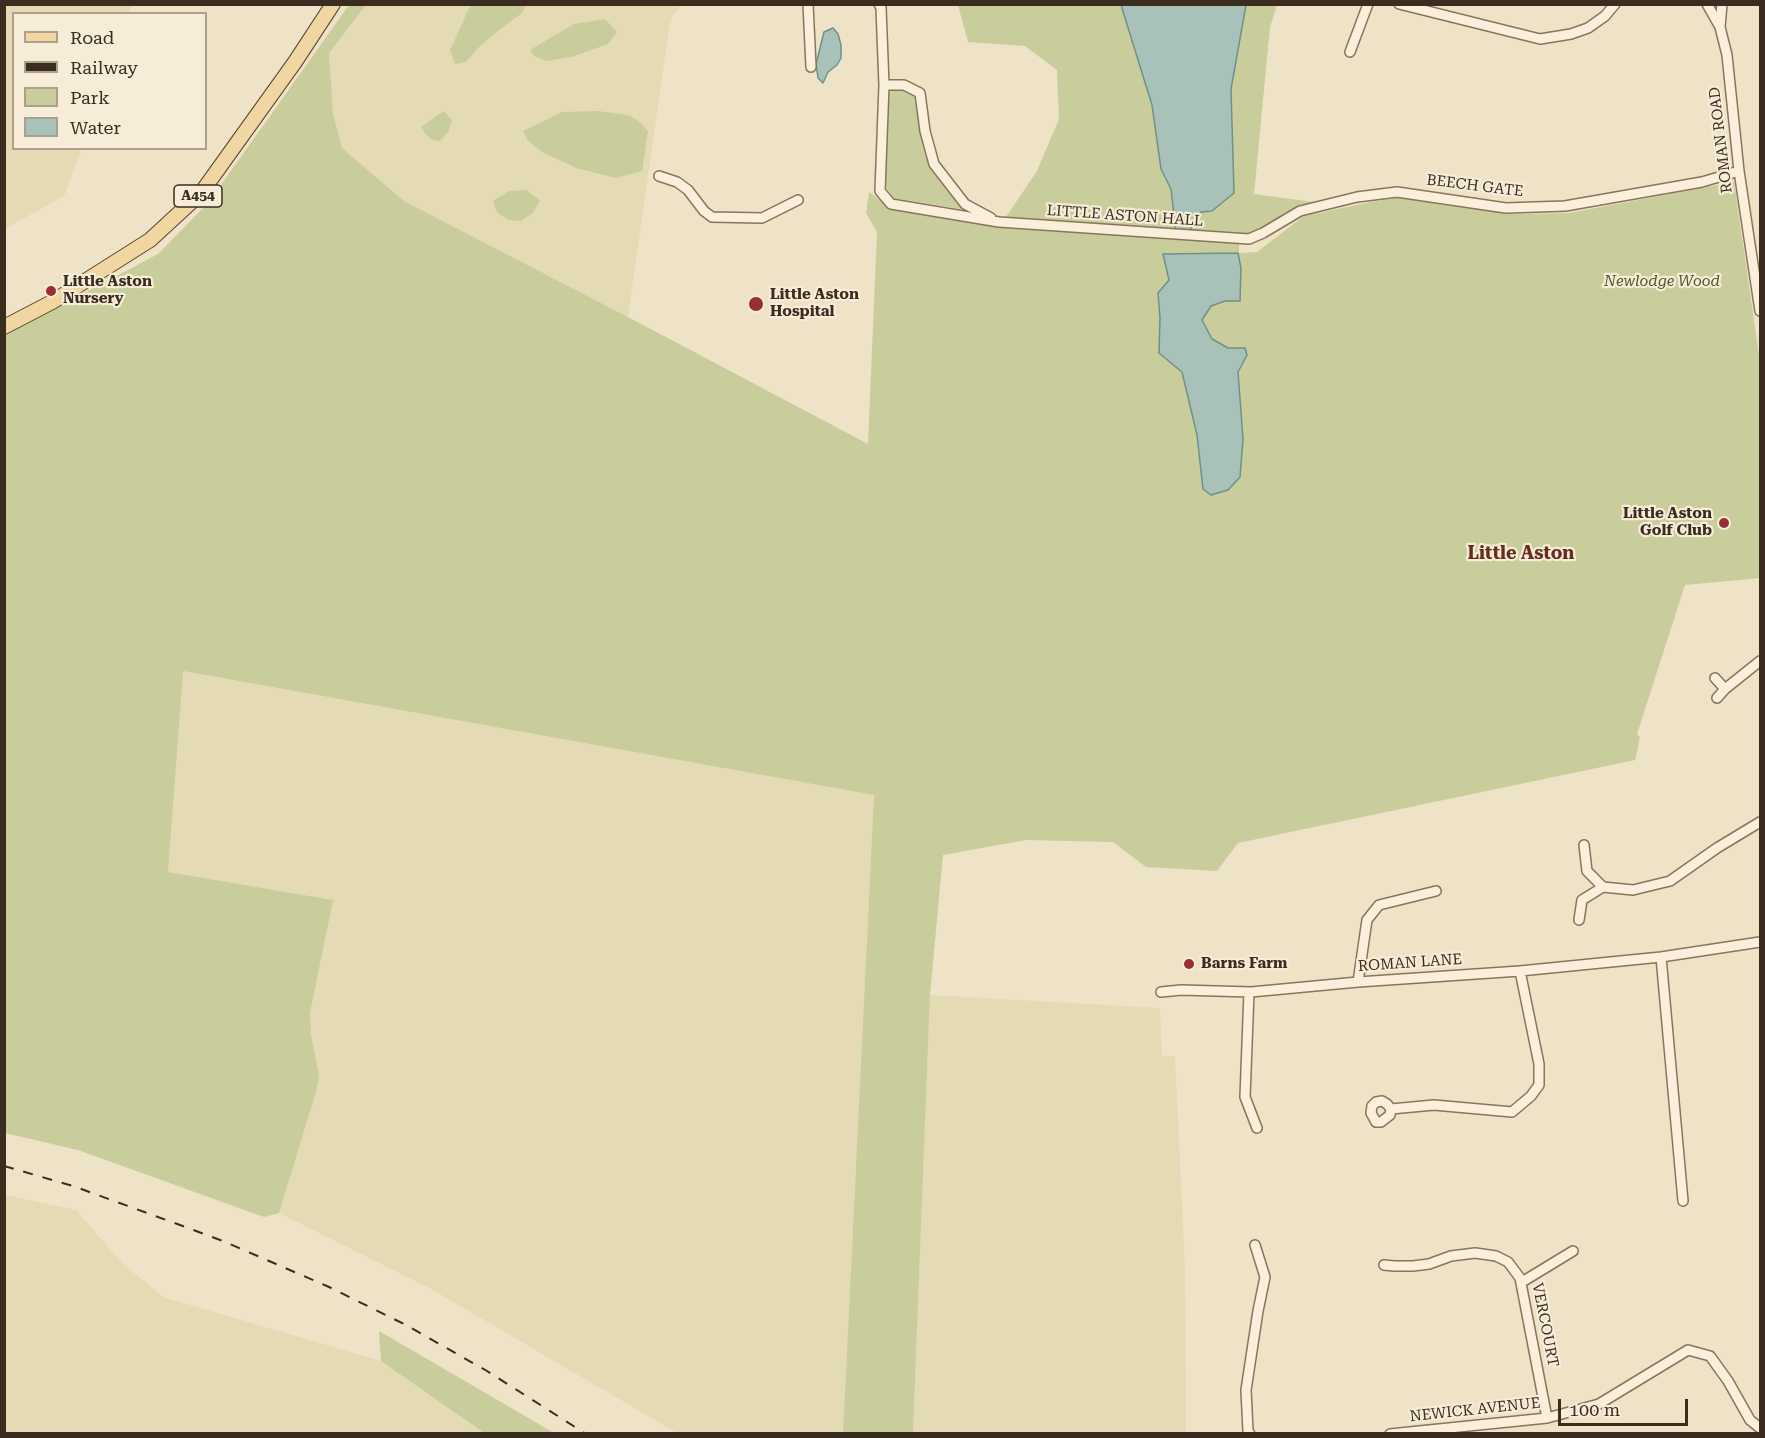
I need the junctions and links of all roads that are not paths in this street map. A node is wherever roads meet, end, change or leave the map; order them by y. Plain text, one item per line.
1 (333, 4) edge
2 (808, 4) edge
3 (879, 4) edge
4 (1368, 4) edge
5 (1399, 4) edge
6 (1615, 4) edge
7 (1707, 4) edge
8 (1722, 4) edge
9 (1719, 27) junction
10 (1350, 52) dead end
11 (811, 67) dead end
12 (884, 85) junction
13 (1739, 171) junction
14 (659, 176) dead end
15 (798, 200) dead end
16 (999, 222) junction
17 (1249, 239) joint
18 (1759, 283) edge
19 (1761, 311) edge
20 (4, 327) edge
21 (1761, 661) edge
22 (1715, 678) dead end
23 (1725, 689) junction
24 (1717, 698) dead end
25 (1761, 822) edge
26 (1584, 845) dead end
27 (1603, 887) junction
28 (1436, 891) dead end
29 (1579, 920) dead end
30 (1761, 942) edge
31 (1661, 957) junction
32 (1520, 971) junction
33 (1358, 982) junction
34 (1161, 992) dead end
35 (1249, 992) junction
36 (1391, 1109) dead end
37 (1257, 1128) dead end
38 (1683, 1201) dead end
39 (1255, 1245) dead end
40 (1573, 1251) dead end
41 (1384, 1265) dead end
42 (1522, 1282) junction
43 (1547, 1418) junction
44 (1761, 1428) edge
45 (1250, 1434) edge
46 (1390, 1434) edge

1 - 20 main road, A454
2 - 11 street
3 - 12 street, LITTLE ASTON HALL
4 - 10 street
5 - 6 street
7 - 9 street, ROMAN ROAD
8 - 9 street
9 - 13 street, ROMAN ROAD
12 - 16 street, LITTLE ASTON HALL
12 - 16 street, LITTLE ASTON HALL
13 - 17 street, BEECH GATE
13 - 18 street, ROMAN ROAD
14 - 15 street
16 - 17 street, LITTLE ASTON HALL
18 - 19 street, ROMAN ROAD
21 - 23 street
22 - 23 street
23 - 24 street
25 - 27 street
26 - 27 street
27 - 29 street
28 - 33 street
30 - 31 street, ROMAN LANE
31 - 32 street, ROMAN LANE
31 - 38 street
32 - 33 street, ROMAN LANE
32 - 36 street
33 - 35 street, ROMAN LANE
34 - 35 street, ROMAN LANE
35 - 37 street
39 - 45 street
40 - 42 street
41 - 42 street, VERCOURT
42 - 43 street, VERCOURT
43 - 44 street, NEWICK AVENUE
43 - 46 street, NEWICK AVENUE

